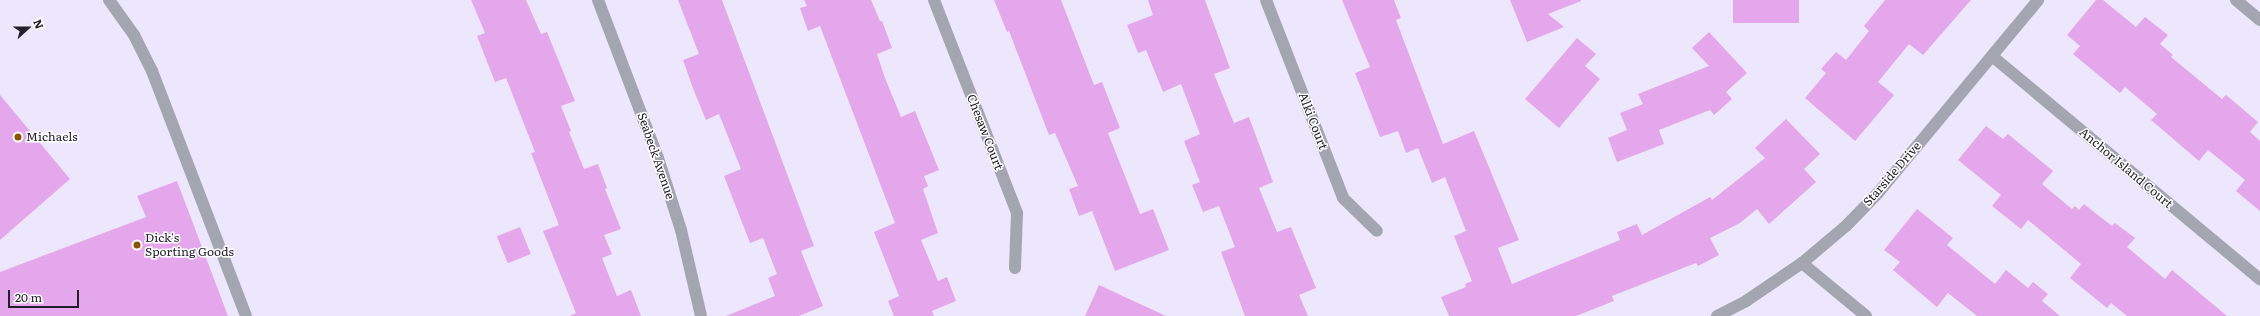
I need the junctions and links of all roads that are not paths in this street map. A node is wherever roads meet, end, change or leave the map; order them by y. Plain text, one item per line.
1 (109, 0) edge
2 (598, 0) edge
3 (934, 0) edge
4 (1266, 0) edge
5 (2038, 0) edge
6 (2236, 0) edge
7 (2260, 20) edge
8 (1992, 56) junction
9 (1377, 231) dead end
10 (1802, 263) junction
11 (1015, 268) dead end
12 (2260, 279) edge
13 (246, 316) edge
14 (701, 316) edge
15 (1717, 316) edge
16 (1866, 316) edge

1 - 13 street
2 - 14 street, Seabeck Avenue
3 - 11 street, Chesaw Court
4 - 9 street, Alki Court
5 - 8 street, Starside Drive
6 - 7 street
8 - 10 street, Starside Drive
8 - 12 street, Anchor Island Court
10 - 15 street, Starside Drive
10 - 16 street

